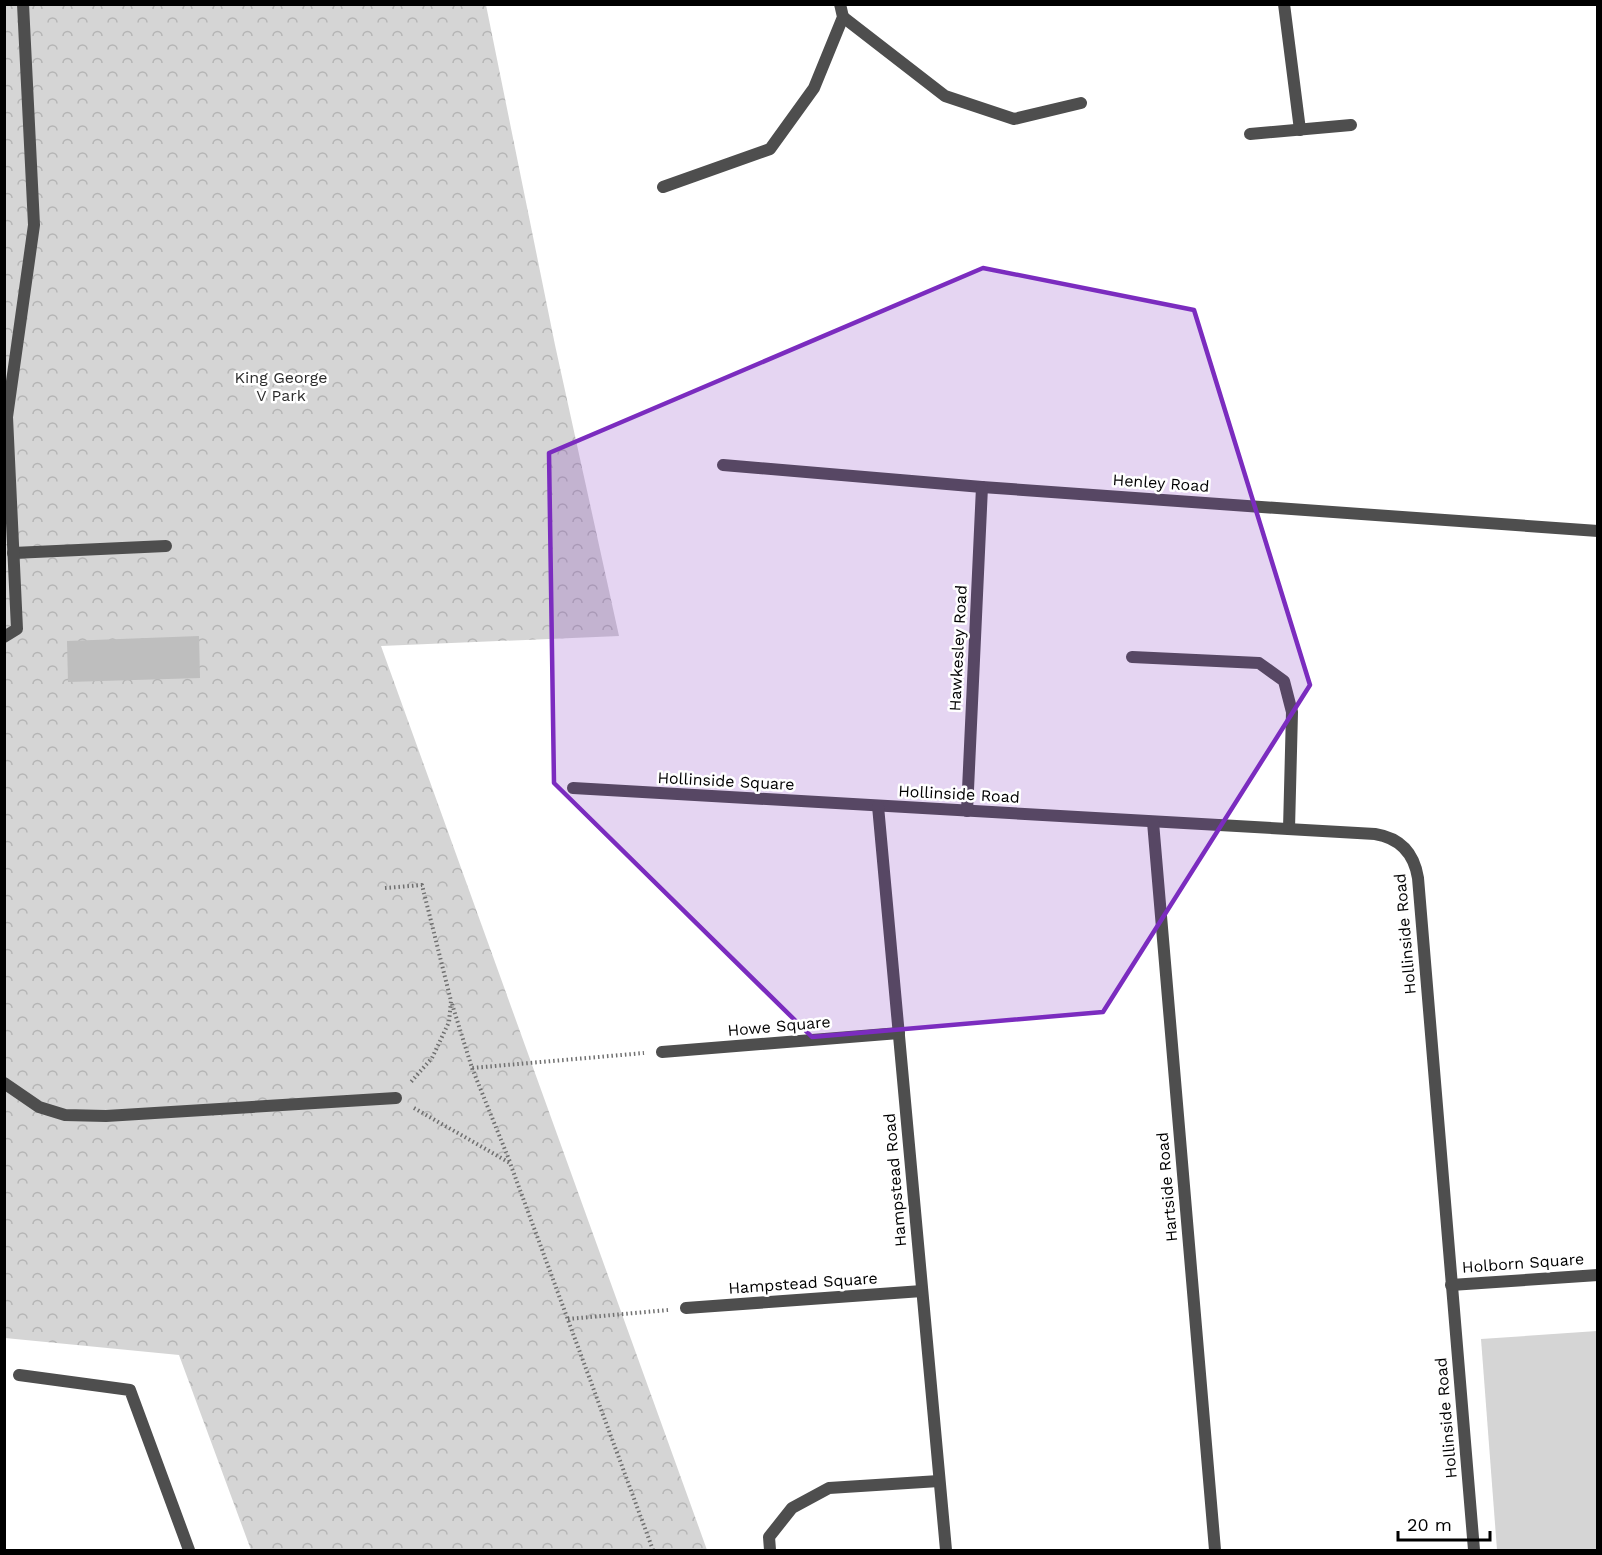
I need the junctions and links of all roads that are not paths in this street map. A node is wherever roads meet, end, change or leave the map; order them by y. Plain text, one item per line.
1 (23, 4) edge
2 (1284, 4) edge
3 (841, 10) edge
4 (1081, 103) dead end
5 (1351, 124) dead end
6 (1300, 130) junction
7 (1250, 134) dead end
8 (663, 187) dead end
9 (723, 465) dead end
10 (982, 487) junction
11 (1598, 531) edge
12 (166, 546) dead end
13 (13, 553) junction
14 (4, 637) edge
15 (1132, 657) dead end
16 (573, 788) dead end
17 (878, 806) junction
18 (967, 811) junction
19 (1153, 822) junction
20 (1289, 829) junction
21 (898, 1033) junction
22 (662, 1052) road end
23 (4, 1083) edge
24 (396, 1098) road end
25 (1598, 1275) edge
26 (1451, 1285) junction
27 (922, 1291) junction
28 (686, 1308) road end
29 (19, 1375) dead end
30 (939, 1481) junction
31 (189, 1551) edge
32 (770, 1551) edge
33 (946, 1551) edge
34 (1215, 1551) edge
35 (1474, 1551) edge

1 - 13 street
2 - 6 street
3 - 4 street
3 - 8 street
5 - 6 street
6 - 7 street
9 - 10 street, Henley Road
10 - 11 street, Henley Road
10 - 18 street, Hawkesley Road
12 - 13 street
13 - 14 street
15 - 20 street
16 - 17 street, Hollinside Square
17 - 18 street, Hollinside Road
17 - 21 street, Hampstead Road
18 - 19 street, Hollinside Road
19 - 20 street, Hollinside Road
19 - 34 street, Hartside Road
20 - 26 street, Hollinside Road
21 - 22 street, Howe Square
21 - 27 street, Hampstead Road
23 - 24 street
25 - 26 street, Holborn Square
26 - 35 street, Hollinside Road
27 - 28 street, Hampstead Square
27 - 30 street, Hampstead Road
29 - 31 street
30 - 32 street
30 - 33 street, Hampstead Road

